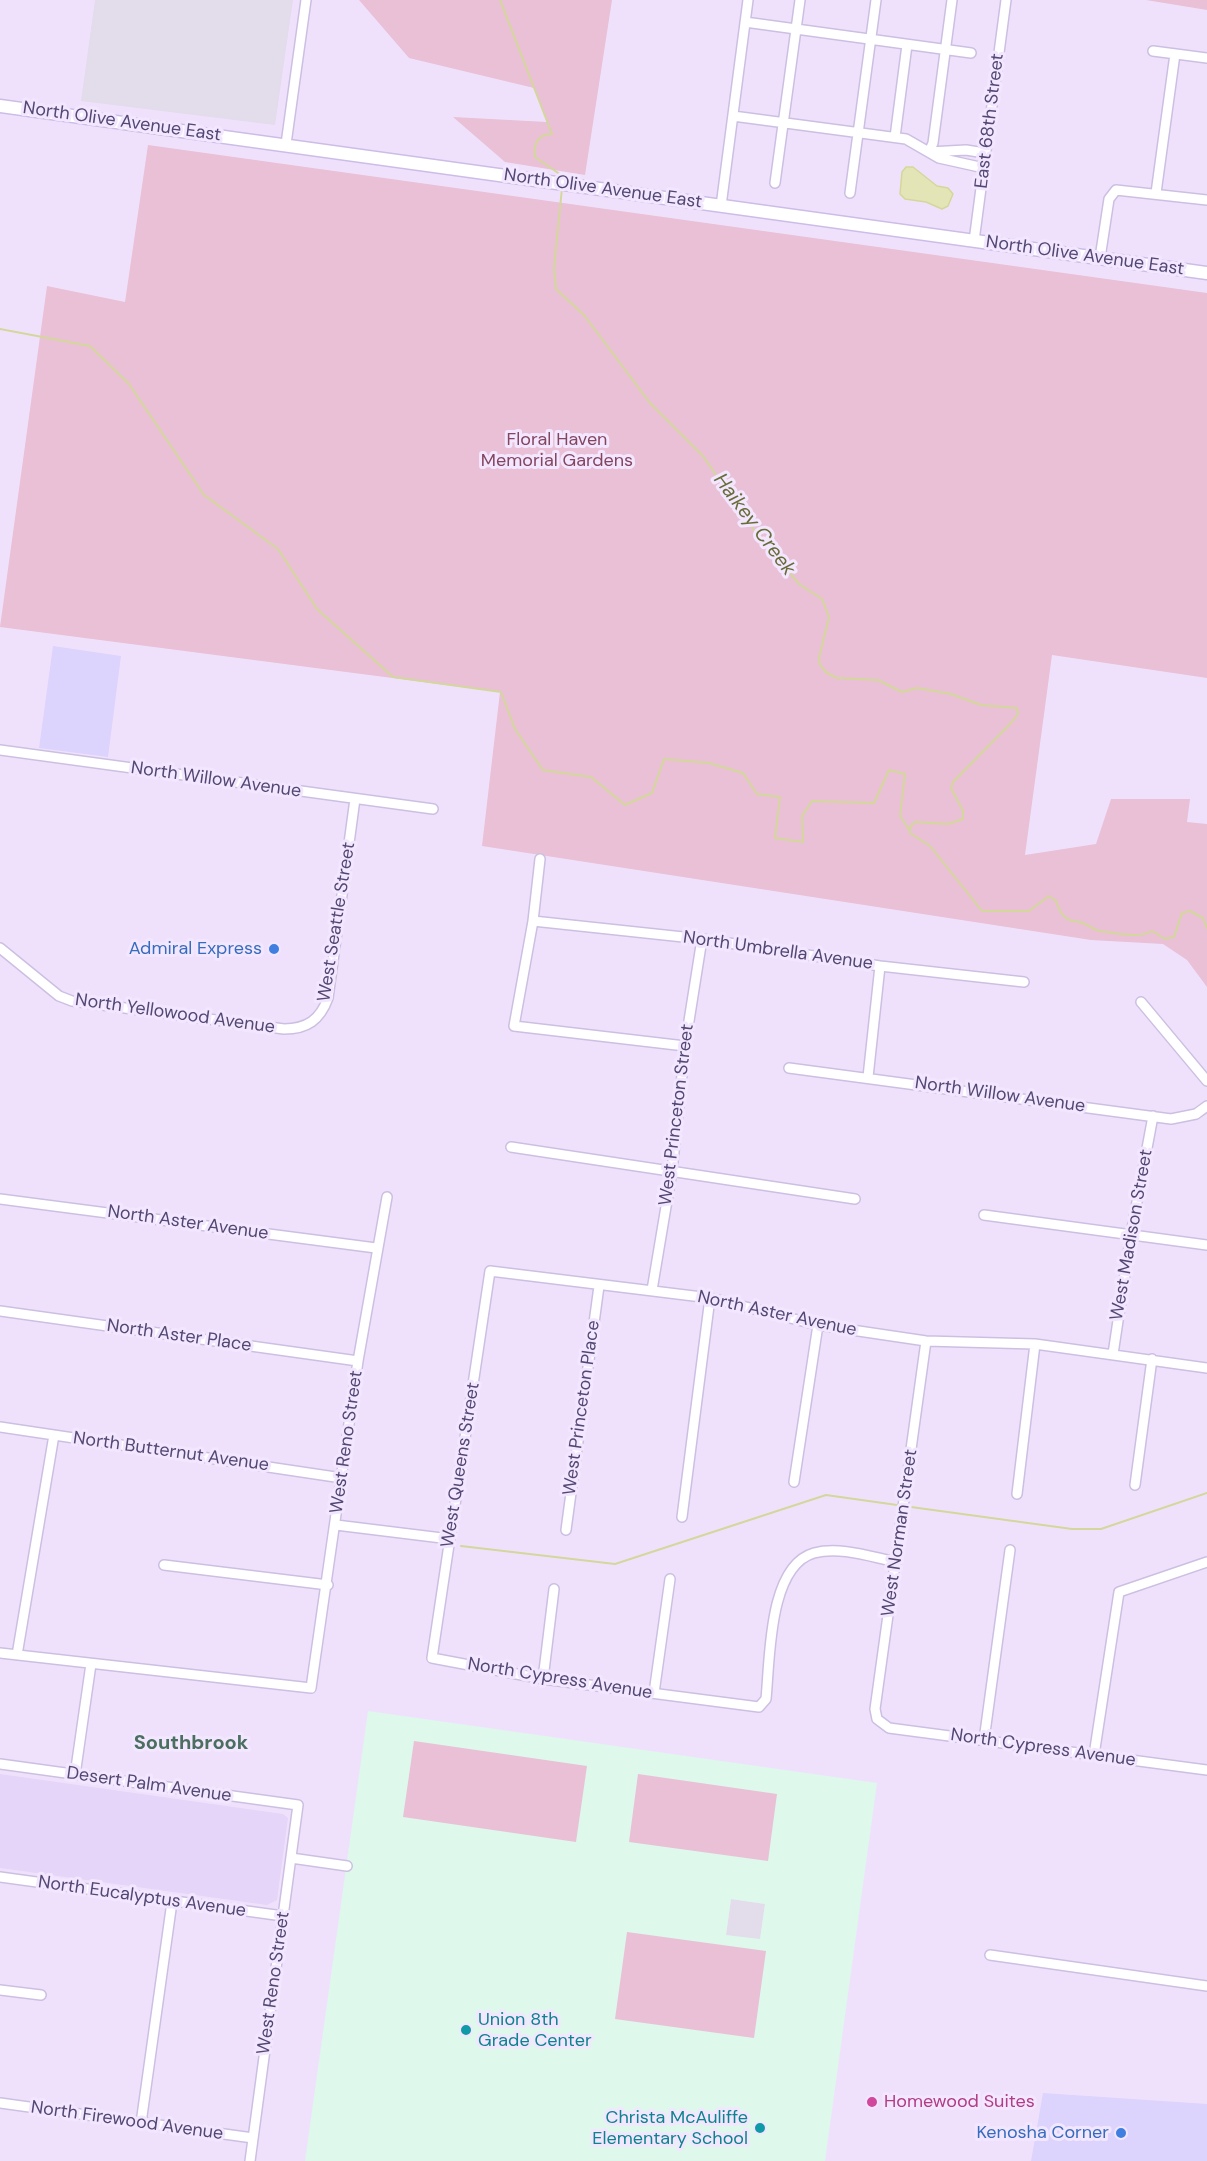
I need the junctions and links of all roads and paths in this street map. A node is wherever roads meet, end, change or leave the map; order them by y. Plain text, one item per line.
1 (306, 0) edge
2 (748, 0) edge
3 (800, 0) edge
4 (876, 0) edge
5 (952, 0) edge
6 (1006, 0) edge
7 (745, 22) junction
8 (796, 30) junction
9 (871, 40) junction
10 (908, 45) junction
11 (945, 50) junction
12 (1153, 51) dead end
13 (971, 53) dead end
14 (1175, 54) junction
15 (1207, 58) edge
16 (0, 106) edge
17 (733, 116) junction
18 (784, 122) junction
19 (858, 132) junction
20 (895, 137) junction
21 (286, 144) junction
22 (929, 152) junction
23 (986, 153) junction
24 (984, 168) junction
25 (775, 183) dead end
26 (1156, 193) junction
27 (850, 194) dead end
28 (1207, 200) edge
29 (721, 206) junction
30 (974, 241) junction
31 (1100, 258) junction
32 (1207, 273) edge
33 (0, 750) edge
34 (355, 799) junction
35 (433, 809) dead end
36 (540, 859) dead end
37 (533, 921) junction
38 (702, 939) junction
39 (0, 948) edge
40 (880, 966) junction
41 (1024, 982) dead end
42 (1141, 1002) dead end
43 (295, 1029) joint
44 (685, 1046) junction
45 (789, 1068) dead end
46 (868, 1077) junction
47 (1207, 1081) edge
48 (1207, 1106) edge
49 (1153, 1116) junction
50 (511, 1147) dead end
51 (672, 1171) junction
52 (387, 1197) dead end
53 (0, 1199) edge
54 (855, 1199) dead end
55 (984, 1215) dead end
56 (1131, 1234) junction
57 (1207, 1245) edge
58 (376, 1248) junction
59 (490, 1272) joint
60 (599, 1286) junction
61 (652, 1290) junction
62 (710, 1298) junction
63 (0, 1311) edge
64 (818, 1325) junction
65 (926, 1341) junction
66 (1035, 1344) junction
67 (1113, 1354) junction
68 (1152, 1359) junction
69 (358, 1361) junction
70 (1207, 1368) edge
71 (0, 1427) edge
72 (54, 1436) junction
73 (342, 1478) junction
74 (794, 1482) dead end
75 (1135, 1485) dead end
76 (1017, 1494) dead end
77 (682, 1517) dead end
78 (336, 1525) junction
79 (566, 1530) dead end
80 (450, 1539) junction
81 (1010, 1550) dead end
82 (896, 1562) junction
83 (1207, 1562) edge
84 (164, 1564) dead end
85 (670, 1579) dead end
86 (328, 1585) junction
87 (554, 1589) dead end
88 (0, 1653) edge
89 (17, 1655) junction
90 (432, 1658) joint
91 (91, 1664) junction
92 (543, 1679) junction
93 (654, 1693) junction
94 (880, 1723) joint
95 (984, 1740) junction
96 (1094, 1755) junction
97 (0, 1764) edge
98 (1207, 1770) edge
99 (75, 1775) junction
100 (298, 1805) joint
101 (291, 1858) junction
102 (347, 1866) dead end
103 (0, 1878) edge
104 (172, 1902) junction
105 (284, 1916) junction
106 (990, 1955) dead end
107 (1207, 1986) edge
108 (0, 1990) edge
109 (41, 1995) dead end
110 (0, 2103) edge
111 (141, 2123) junction
112 (253, 2138) junction
113 (250, 2161) edge

1 - 21 street
2 - 7 street
3 - 8 street
4 - 9 street
5 - 11 street
6 - 23 street, East 68th Street
7 - 8 street
7 - 17 street
8 - 9 street
8 - 18 street
9 - 10 street
9 - 19 street
10 - 11 street
10 - 20 street
11 - 13 street
11 - 22 street
12 - 14 street
14 - 15 street
14 - 26 street
16 - 21 street, North Olive Avenue East
17 - 18 street
17 - 29 street
18 - 19 street
18 - 25 street
19 - 20 street
19 - 27 street
20 - 22 street
21 - 29 street, North Olive Avenue East
22 - 23 street
22 - 24 street
23 - 24 street, East 68th Street
24 - 30 street, East 68th Street
26 - 28 street
26 - 31 street
29 - 30 street, North Olive Avenue East
30 - 31 street, North Olive Avenue East
31 - 32 street, North Olive Avenue East
33 - 34 street, North Willow Avenue
34 - 35 street, North Willow Avenue
34 - 43 street, West Seattle Street
36 - 37 street
37 - 38 street, North Umbrella Avenue
37 - 44 street
38 - 40 street, North Umbrella Avenue
38 - 44 street, West Princeton Street
39 - 43 street, North Yellowood Avenue
40 - 41 street, North Umbrella Avenue
40 - 46 street
42 - 47 street
44 - 51 street, West Princeton Street
45 - 46 street, North Willow Avenue
46 - 49 street, North Willow Avenue
48 - 49 street, North Willow Avenue
49 - 56 street, West Madison Street
50 - 51 street
51 - 54 street
51 - 61 street, West Princeton Street
52 - 58 street, West Reno Street
53 - 58 street, North Aster Avenue
55 - 56 street
56 - 57 street
56 - 67 street, West Madison Street
58 - 69 street, West Reno Street
59 - 60 street, North Aster Avenue
59 - 80 street, West Queens Street
60 - 61 street, North Aster Avenue
60 - 79 street, West Princeton Place
61 - 62 street, North Aster Avenue
62 - 64 street, North Aster Avenue
62 - 77 street
63 - 69 street, North Aster Place
64 - 65 street, North Aster Avenue
64 - 74 street
65 - 66 street, North Aster Avenue
65 - 82 street, West Norman Street
66 - 67 street, North Aster Avenue
66 - 76 street
67 - 68 street, North Aster Avenue
68 - 70 street, North Aster Avenue
68 - 75 street
69 - 73 street, West Reno Street
71 - 72 street, North Butternut Avenue
72 - 73 street, North Butternut Avenue
72 - 89 street
73 - 78 street, West Reno Street
78 - 80 street
78 - 86 street, West Reno Street
80 - 90 street, West Queens Street
81 - 95 street
82 - 93 street, North Cypress Avenue
82 - 94 street, West Norman Street
83 - 96 street
84 - 86 street
85 - 93 street
86 - 91 street, West Reno Street
87 - 92 street
88 - 89 street
89 - 91 street
90 - 92 street, North Cypress Avenue
91 - 99 street
92 - 93 street, North Cypress Avenue
94 - 95 street, North Cypress Avenue
95 - 96 street, North Cypress Avenue
96 - 98 street, North Cypress Avenue
97 - 99 street, Desert Palm Avenue
99 - 100 street, Desert Palm Avenue
100 - 101 street, West Reno Street
101 - 102 street
101 - 105 street, West Reno Street
103 - 104 street, North Eucalyptus Avenue
104 - 105 street, North Eucalyptus Avenue
104 - 111 street
105 - 112 street, West Reno Street
106 - 107 street
108 - 109 street
110 - 111 street, North Firewood Avenue
111 - 112 street, North Firewood Avenue
112 - 113 street, West Reno Street

